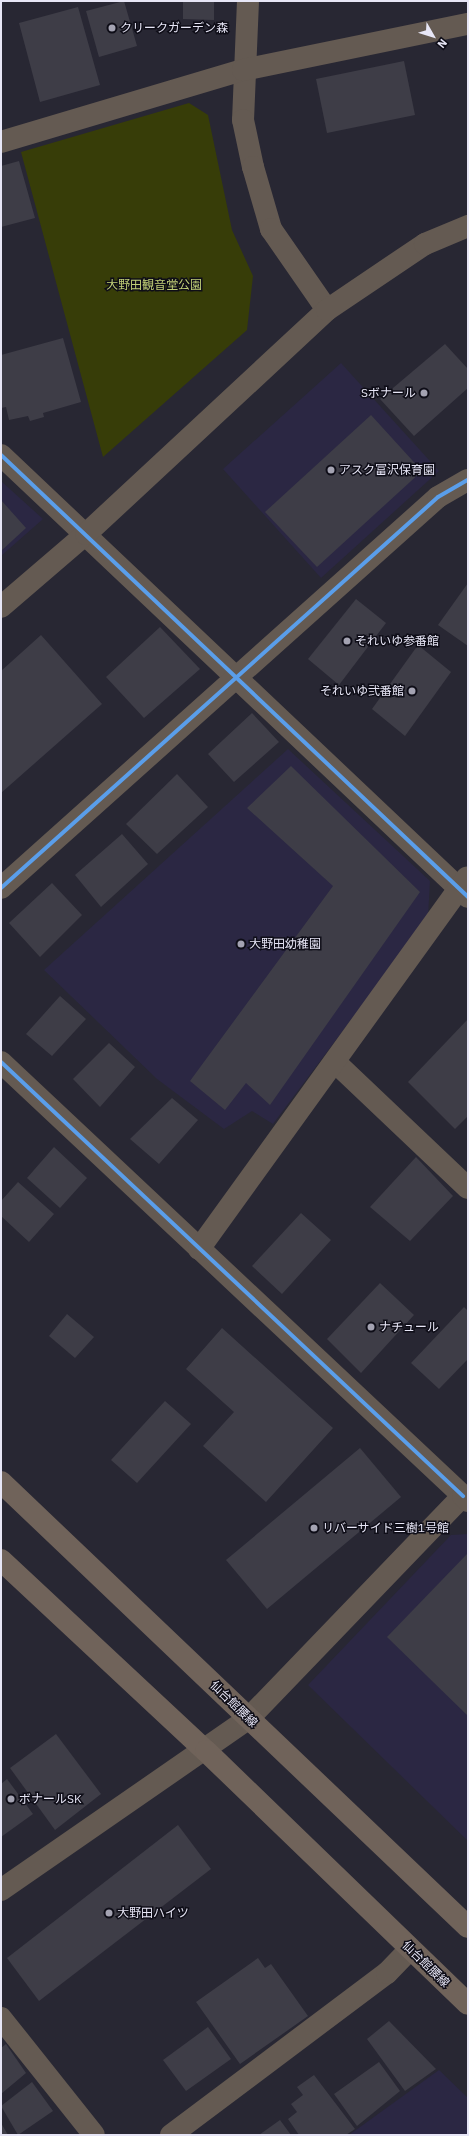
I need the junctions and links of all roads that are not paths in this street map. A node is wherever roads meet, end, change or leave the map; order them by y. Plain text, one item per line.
1 (248, 1) edge
2 (468, 24) edge
3 (243, 70) junction
4 (1, 142) edge
5 (468, 226) edge
6 (327, 310) junction
7 (1, 455) edge
8 (468, 480) edge
9 (86, 534) junction
10 (1, 607) edge
11 (238, 677) junction
12 (465, 887) edge
13 (1, 888) edge
14 (1, 1062) edge
15 (335, 1062) junction
16 (468, 1188) edge
17 (199, 1249) junction
18 (1, 1482) edge
19 (465, 1498) edge
20 (1, 1560) edge
21 (249, 1718) junction
22 (206, 1751) junction
23 (1, 1890) edge
24 (468, 1926) edge
25 (410, 1949) junction
26 (468, 2004) edge
27 (1, 2018) edge
28 (94, 2135) edge
29 (171, 2135) edge

1 - 3 street
2 - 3 street
3 - 4 street
3 - 6 street
5 - 6 street
6 - 9 street
7 - 9 street
8 - 11 street
9 - 10 street
9 - 11 street
11 - 12 street
11 - 13 street
12 - 15 street
14 - 17 street
15 - 16 street
15 - 17 street
17 - 19 street
18 - 21 main road, 仙台館腰線
19 - 21 street
20 - 22 main road, 仙台館腰線
21 - 22 street
21 - 24 main road, 仙台館腰線
22 - 23 street
22 - 25 main road, 仙台館腰線
25 - 26 main road, 仙台館腰線
25 - 29 street
27 - 28 street

